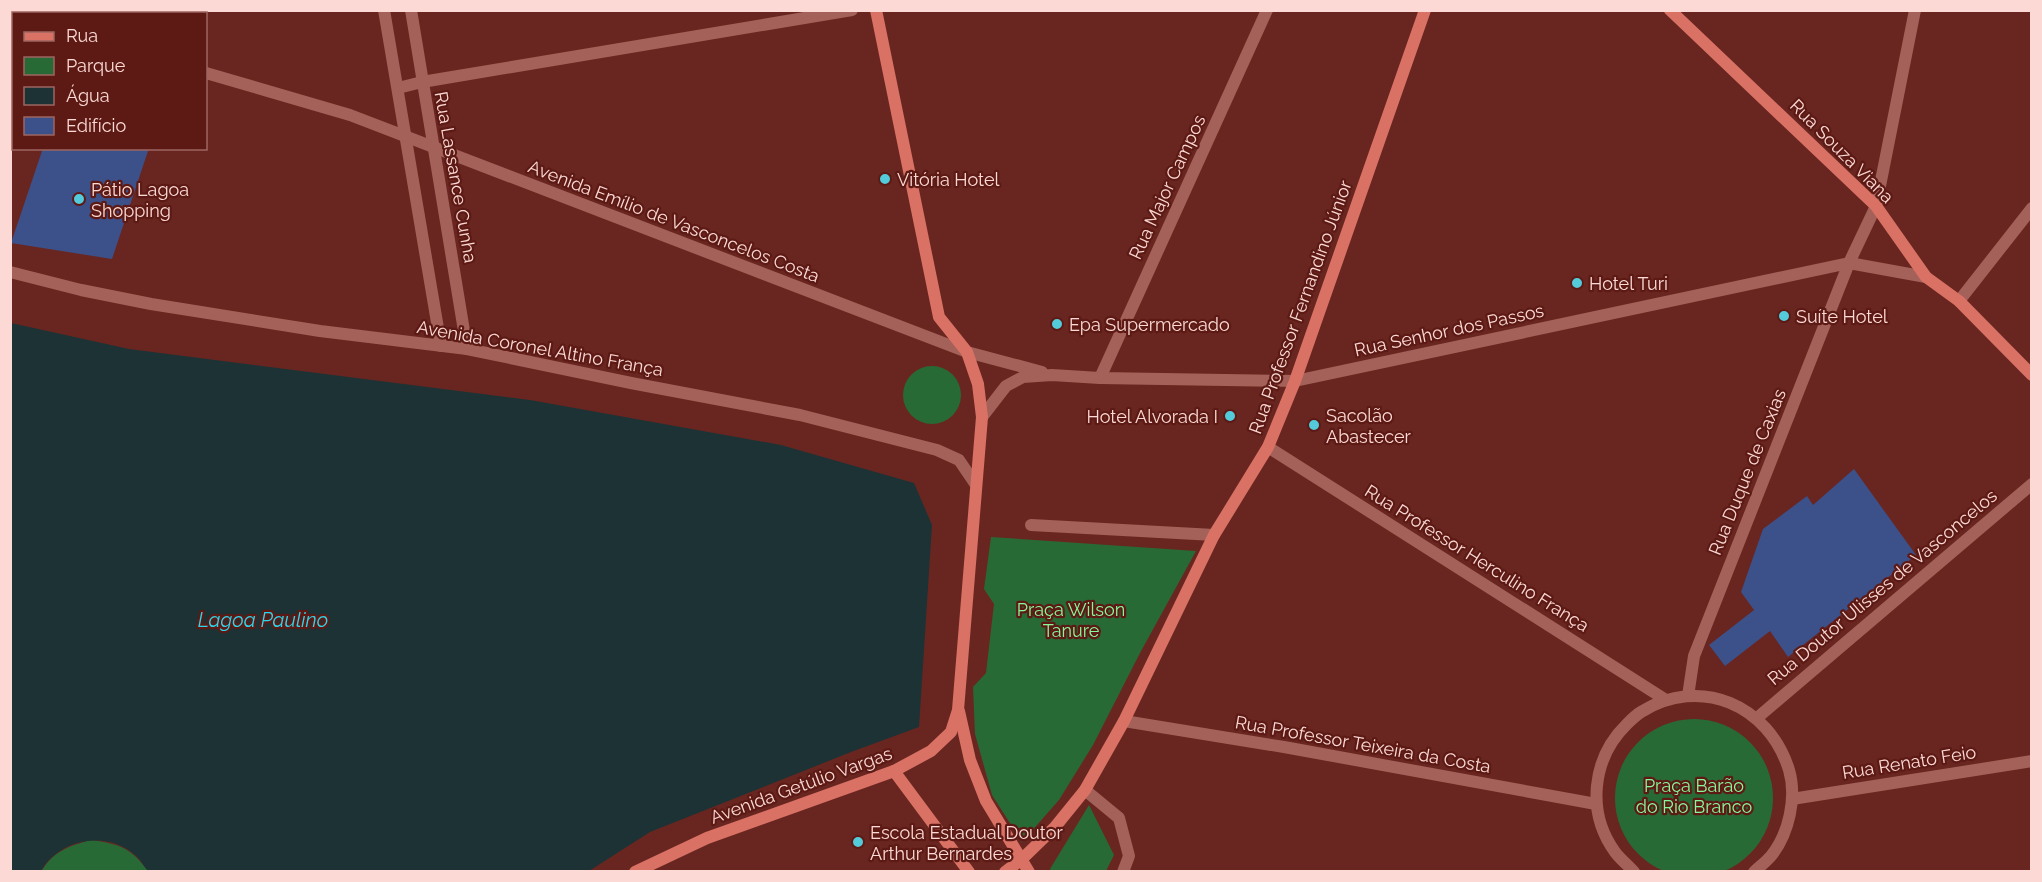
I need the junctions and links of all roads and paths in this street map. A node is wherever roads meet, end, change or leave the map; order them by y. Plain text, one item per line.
1 (384, 10) edge
2 (411, 10) edge
3 (852, 10) edge
4 (876, 10) edge
5 (1267, 10) edge
6 (1425, 10) edge
7 (1670, 10) edge
8 (1915, 10) edge
9 (207, 73) edge
10 (422, 82) junction
11 (398, 88) junction
12 (406, 137) junction
13 (433, 148) junction
14 (1876, 206) junction
15 (2031, 208) edge
16 (1849, 263) junction
17 (10, 272) edge
18 (1926, 277) junction
19 (1959, 301) junction
20 (441, 346) junction
21 (467, 349) junction
22 (968, 352) junction
23 (1052, 375) junction
24 (2031, 375) edge
25 (1100, 378) junction
26 (1295, 381) junction
27 (982, 417) junction
28 (1268, 447) junction
29 (976, 484) junction
30 (2031, 484) edge
31 (1031, 525) dead end
32 (1214, 535) junction
33 (1688, 696) junction
34 (1666, 700) junction
35 (958, 710) junction
36 (1757, 718) junction
37 (1124, 721) junction
38 (2031, 761) edge
39 (894, 771) junction
40 (1085, 790) junction
41 (1792, 799) junction
42 (1596, 804) junction
43 (1022, 859) junction
44 (636, 872) edge
45 (969, 872) edge
46 (1005, 872) edge
47 (1029, 872) edge
48 (1123, 872) edge
49 (1634, 872) edge
50 (1754, 872) edge

1 - 11 street
2 - 10 street, Rua Lassance Cunha
3 - 10 street
4 - 22 main road
5 - 25 street, Rua Major Campos
6 - 26 main road, Rua Professor Fernandino Júnior
7 - 14 main road, Rua Souza Viana
8 - 14 street
9 - 12 street, Avenida Emílio de Vasconcelos Costa
10 - 11 street
10 - 13 street, Rua Lassance Cunha
11 - 12 street
12 - 13 street, Avenida Emílio de Vasconcelos Costa
12 - 20 street
13 - 21 street, Rua Lassance Cunha
13 - 22 street, Avenida Emílio de Vasconcelos Costa
14 - 16 street
14 - 18 main road, Rua Souza Viana
15 - 19 street
16 - 18 street, Rua Senhor dos Passos
16 - 26 street, Rua Senhor dos Passos
16 - 33 street, Rua Duque de Caxias
17 - 20 street, Avenida Coronel Altino França
18 - 19 main road, Rua Souza Viana
19 - 24 main road, Rua Souza Viana
20 - 21 street, Avenida Coronel Altino França
21 - 29 street, Avenida Coronel Altino França
22 - 23 street, Rua Senhor dos Passos
22 - 27 main road
23 - 25 street, Rua Senhor dos Passos
23 - 27 street, Rua Senhor dos Passos
25 - 26 street, Rua Senhor dos Passos
26 - 28 main road, Rua Professor Fernandino Júnior
27 - 29 main road
28 - 32 main road, Rua Professor Fernandino Júnior
28 - 34 street, Rua Professor Herculino França
29 - 35 main road
30 - 36 street, Rua Doutor Ulisses de Vasconcelos
31 - 32 street
32 - 37 main road, Rua Professor Fernandino Júnior
33 - 34 street
33 - 36 street
34 - 42 street
35 - 39 main road, Avenida Getúlio Vargas
35 - 43 main road
36 - 41 street
37 - 40 main road, Rua Professor Fernandino Júnior
37 - 42 street, Rua Professor Teixeira da Costa
38 - 41 street, Rua Renato Feio
39 - 44 main road, Avenida Getúlio Vargas
39 - 45 main road
40 - 43 main road, Rua Professor Fernandino Júnior
40 - 48 street
41 - 50 street
42 - 49 street
43 - 46 main road, Rua Professor Fernandino Júnior
43 - 47 main road

